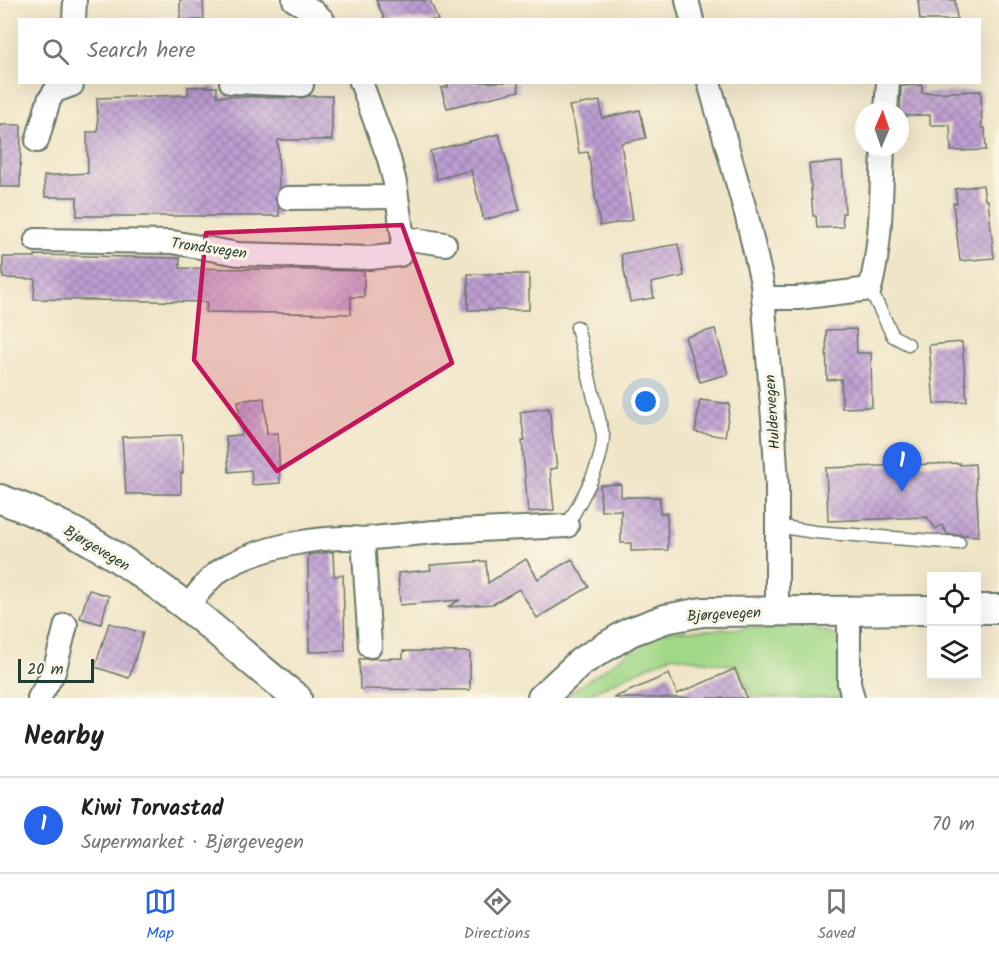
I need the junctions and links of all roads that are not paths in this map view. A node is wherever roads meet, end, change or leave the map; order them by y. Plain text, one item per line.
1 (75, 0) edge
2 (294, 0) edge
3 (687, 0) edge
4 (74, 18) edge
5 (321, 18) edge
6 (692, 18) edge
7 (72, 84) edge
8 (278, 84) edge
9 (362, 84) edge
10 (710, 84) edge
11 (888, 84) edge
12 (302, 85) dead end
13 (887, 102) edge
14 (37, 141) dead end
15 (883, 156) edge
16 (396, 197) junction
17 (288, 198) dead end
18 (403, 238) junction
19 (36, 240) dead end
20 (446, 244) dead end
21 (870, 288) junction
22 (764, 298) junction
23 (577, 327) dead end
24 (908, 344) dead end
25 (0, 499) edge
26 (567, 526) joint
27 (776, 526) junction
28 (363, 539) junction
29 (959, 543) dead end
30 (188, 608) junction
31 (981, 609) edge
32 (999, 609) edge
33 (927, 610) edge
34 (777, 612) junction
35 (849, 612) junction
36 (66, 625) dead end
37 (369, 646) dead end
38 (39, 698) edge
39 (297, 698) edge
40 (542, 698) edge
41 (853, 698) edge

1 - 4 street
2 - 5 street
3 - 6 street
7 - 14 street
8 - 12 street
9 - 16 street
10 - 22 street, Huldervegen
11 - 13 street
15 - 21 street
16 - 17 street
16 - 18 street
18 - 19 street, Trondsvegen
18 - 20 street
21 - 22 street
21 - 24 lane
22 - 27 street, Huldervegen
23 - 26 lane
25 - 30 street, Bjørgevegen
26 - 28 street
27 - 29 lane
27 - 34 street, Huldervegen
28 - 30 street
28 - 37 street
30 - 39 street, Bjørgevegen
31 - 32 street
33 - 35 street, Bjørgevegen
34 - 35 street, Bjørgevegen
34 - 40 street, Bjørgevegen
35 - 41 street
36 - 38 street

